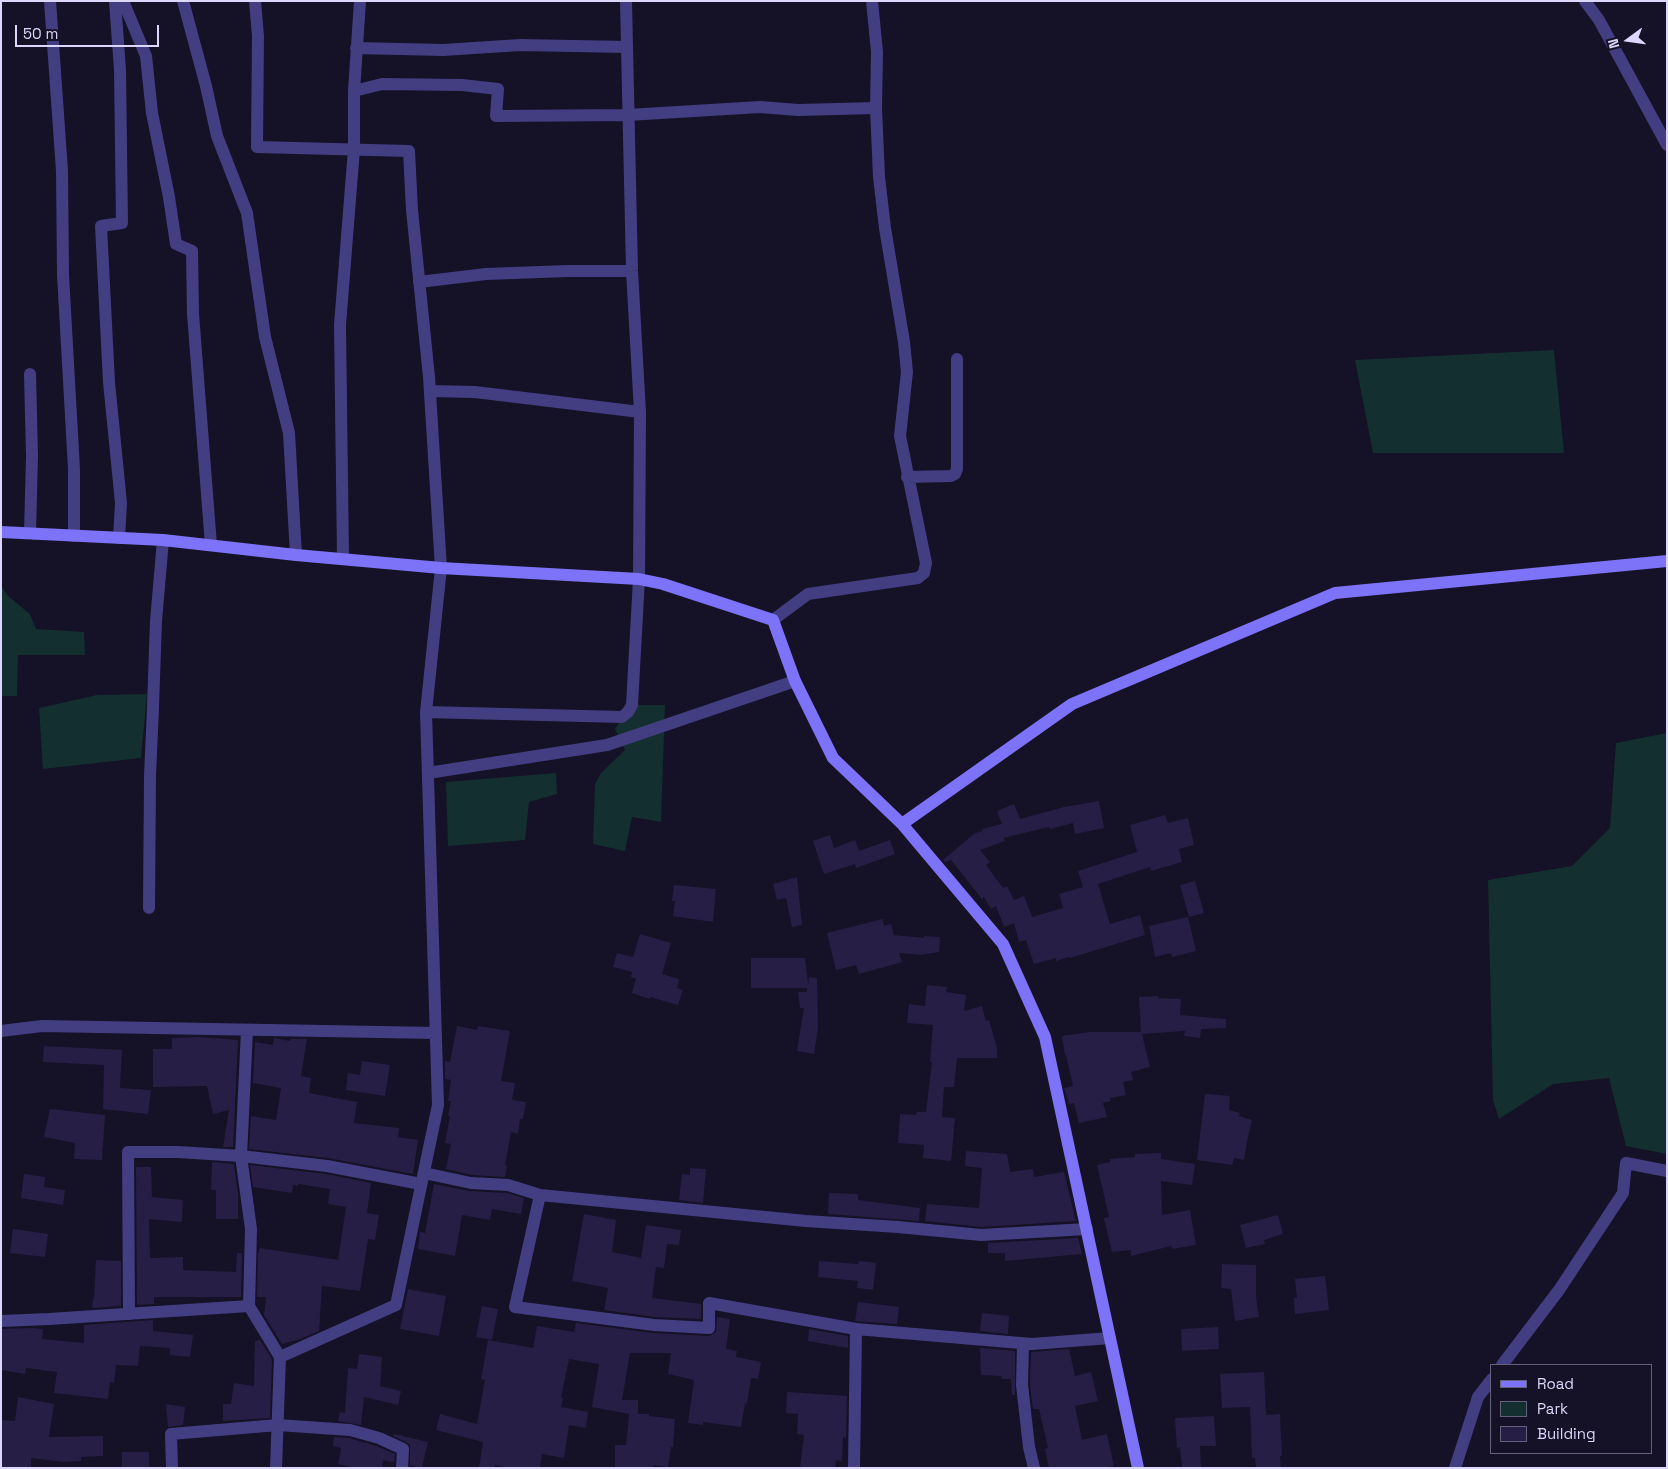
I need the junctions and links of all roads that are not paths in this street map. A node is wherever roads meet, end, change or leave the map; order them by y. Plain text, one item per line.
1 (50, 1) edge
2 (115, 1) edge
3 (123, 1) edge
4 (183, 1) edge
5 (255, 1) edge
6 (360, 1) edge
7 (626, 1) edge
8 (872, 1) edge
9 (1586, 1) edge
10 (627, 47) junction
11 (356, 48) junction
12 (354, 91) junction
13 (876, 108) junction
14 (628, 115) junction
15 (1667, 145) edge
16 (354, 149) junction
17 (632, 272) junction
18 (419, 282) junction
19 (957, 359) dead end
20 (30, 374) dead end
21 (430, 391) junction
22 (640, 412) junction
23 (907, 477) junction
24 (1, 532) edge
25 (30, 534) junction
26 (74, 536) junction
27 (119, 538) junction
28 (163, 540) junction
29 (212, 545) junction
30 (296, 555) junction
31 (343, 559) junction
32 (1667, 561) edge
33 (441, 568) junction
34 (639, 579) junction
35 (773, 620) junction
36 (795, 681) junction
37 (426, 712) junction
38 (428, 773) junction
39 (902, 824) junction
40 (149, 908) dead end
41 (248, 1030) junction
42 (1, 1031) edge
43 (436, 1033) junction
44 (241, 1156) junction
45 (1667, 1171) edge
46 (423, 1178) junction
47 (540, 1195) junction
48 (1087, 1229) junction
49 (249, 1306) junction
50 (129, 1314) junction
51 (1, 1321) edge
52 (856, 1329) junction
53 (1110, 1338) junction
54 (1023, 1344) junction
55 (280, 1357) junction
56 (1503, 1364) edge
57 (1490, 1381) edge
58 (278, 1425) junction
59 (172, 1468) edge
60 (276, 1468) edge
61 (402, 1468) edge
62 (854, 1468) edge
63 (1034, 1468) edge
64 (1138, 1468) edge
65 (1455, 1468) edge

1 - 26 street
2 - 27 street
3 - 29 street
4 - 30 street
5 - 16 street
6 - 11 street
7 - 10 street
8 - 13 street
9 - 15 street
10 - 11 street
10 - 14 street
11 - 12 street
12 - 14 street
12 - 16 street
13 - 14 street
13 - 23 street
14 - 17 street
16 - 18 street
16 - 31 street
17 - 18 street
17 - 22 street
18 - 21 street
19 - 23 street
20 - 25 street
21 - 22 street
21 - 33 street
22 - 34 street
23 - 35 street
24 - 25 street
25 - 26 street
26 - 27 street
27 - 28 street
28 - 29 street
28 - 40 street
29 - 30 street
30 - 31 street
31 - 33 street
32 - 39 street
33 - 34 street
33 - 37 street
34 - 35 street
34 - 37 street
35 - 36 street
36 - 38 street
36 - 39 street
37 - 38 street
38 - 43 street
39 - 48 street
41 - 42 street
41 - 43 street
41 - 44 street
43 - 46 street
44 - 46 street
44 - 49 street
44 - 50 street
45 - 56 street
46 - 47 street
46 - 55 street
47 - 48 street
47 - 52 street
48 - 53 street
49 - 50 street
49 - 55 street
50 - 51 street
52 - 54 street
52 - 62 street
53 - 54 street
53 - 64 street
54 - 63 street
55 - 58 street
57 - 65 street
58 - 59 street
58 - 60 street
58 - 61 street

